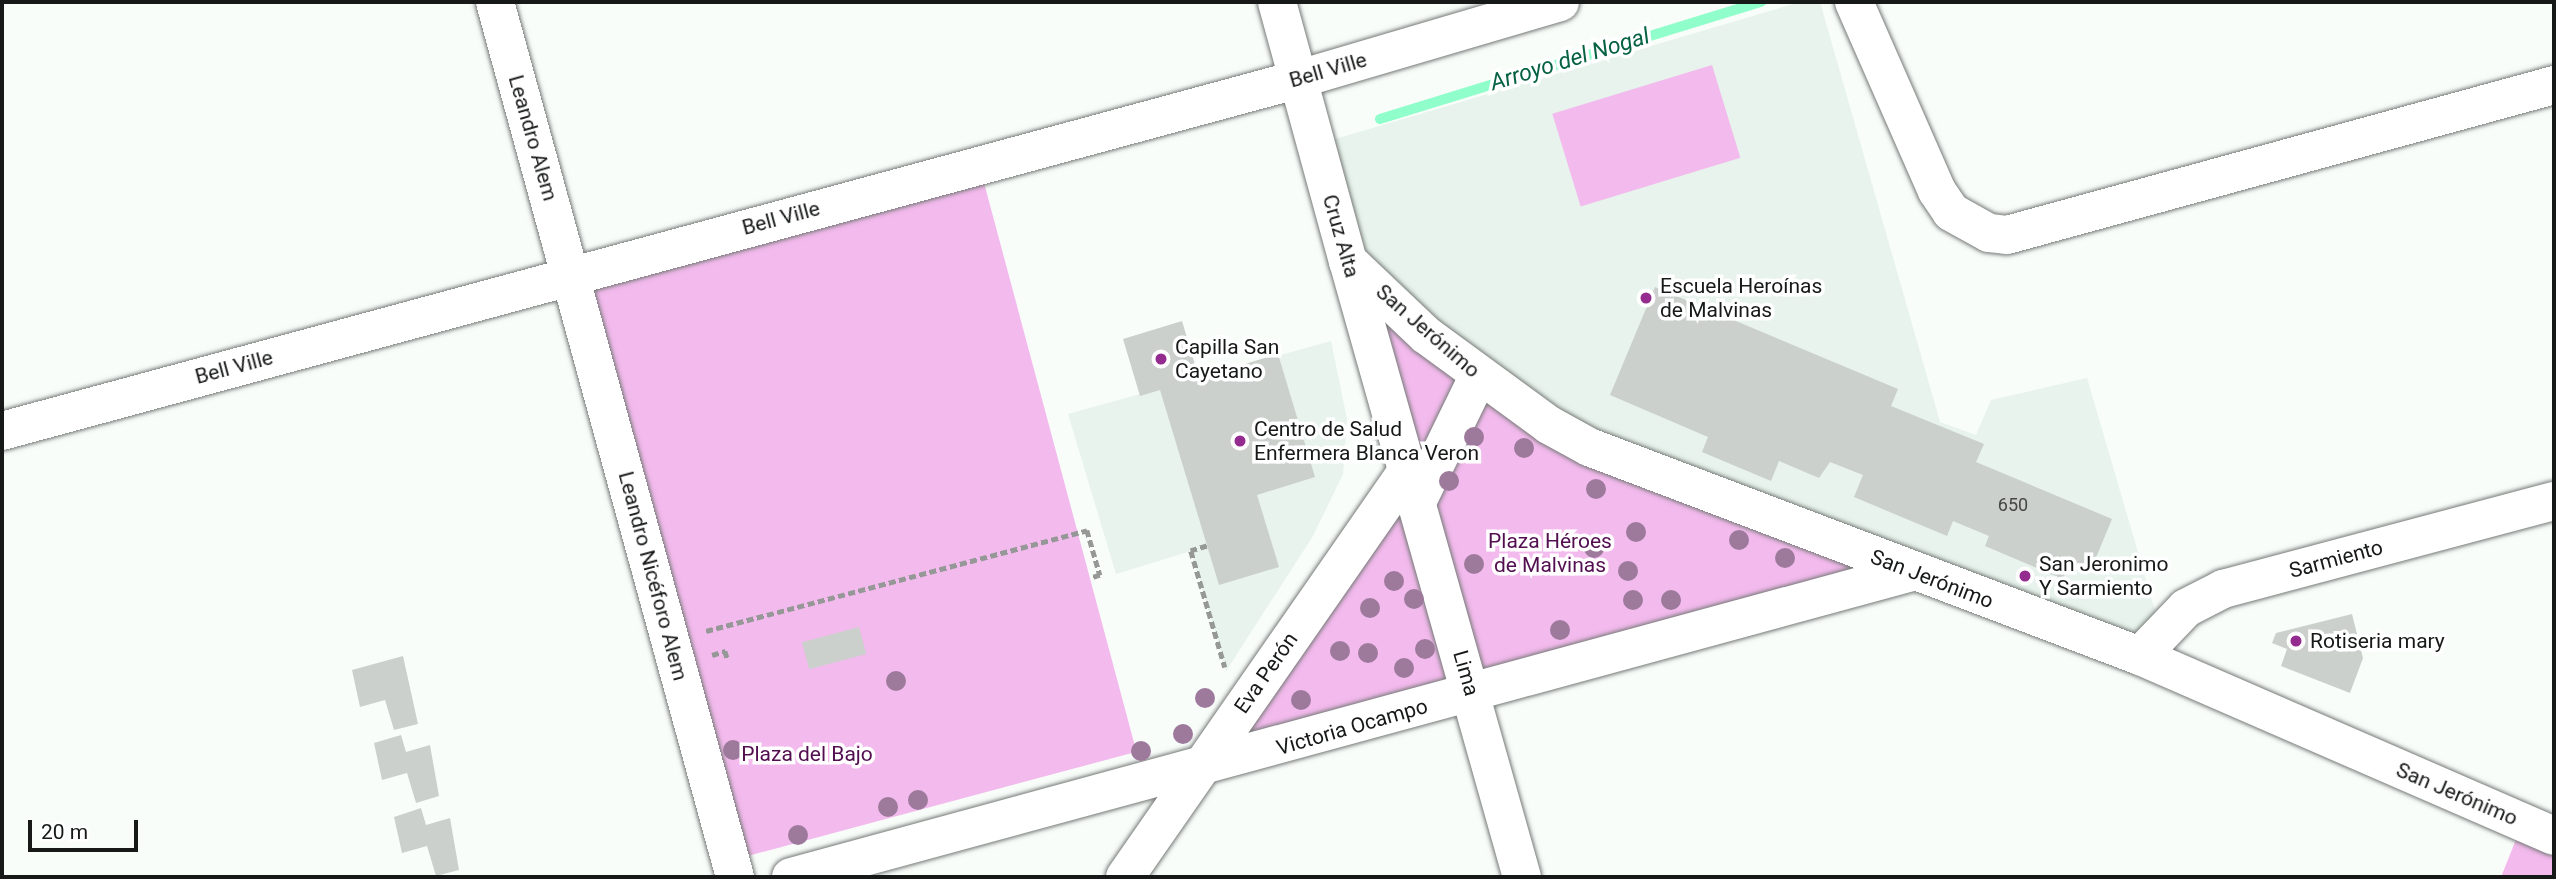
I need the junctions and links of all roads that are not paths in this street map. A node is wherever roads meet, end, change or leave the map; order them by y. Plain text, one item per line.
1 (495, 2) edge
2 (1277, 2) edge
3 (1560, 2) edge
4 (1854, 2) edge
5 (1299, 79) junction
6 (2554, 85) edge
7 (1348, 261) junction
8 (572, 275) junction
9 (1479, 375) junction
10 (2, 430) edge
11 (1413, 485) junction
12 (2554, 501) edge
13 (1912, 572) junction
14 (2140, 656) junction
15 (1472, 694) junction
16 (1199, 770) junction
17 (2554, 836) edge
18 (735, 877) edge
19 (791, 877) edge
20 (1125, 877) edge
21 (1522, 877) edge

1 - 8 street, Leandro Alem
2 - 5 street, Cruz Alta
3 - 5 street, Bell Ville
4 - 6 street
5 - 7 street, Cruz Alta
5 - 8 street, Bell Ville
7 - 9 street, San Jerónimo
7 - 11 street, Cruz Alta
8 - 10 street, Bell Ville
8 - 18 street, Leandro Nicéforo Alem
9 - 11 street, Eva Perón
9 - 13 street, San Jerónimo
11 - 15 street, Lima
11 - 16 street, Eva Perón
12 - 14 street, Sarmiento
13 - 14 street, San Jerónimo
13 - 15 street, Victoria Ocampo
14 - 17 street, San Jerónimo
15 - 16 street, Victoria Ocampo
15 - 21 street, Lima
16 - 19 street, Victoria Ocampo
16 - 20 street, Eva Perón

